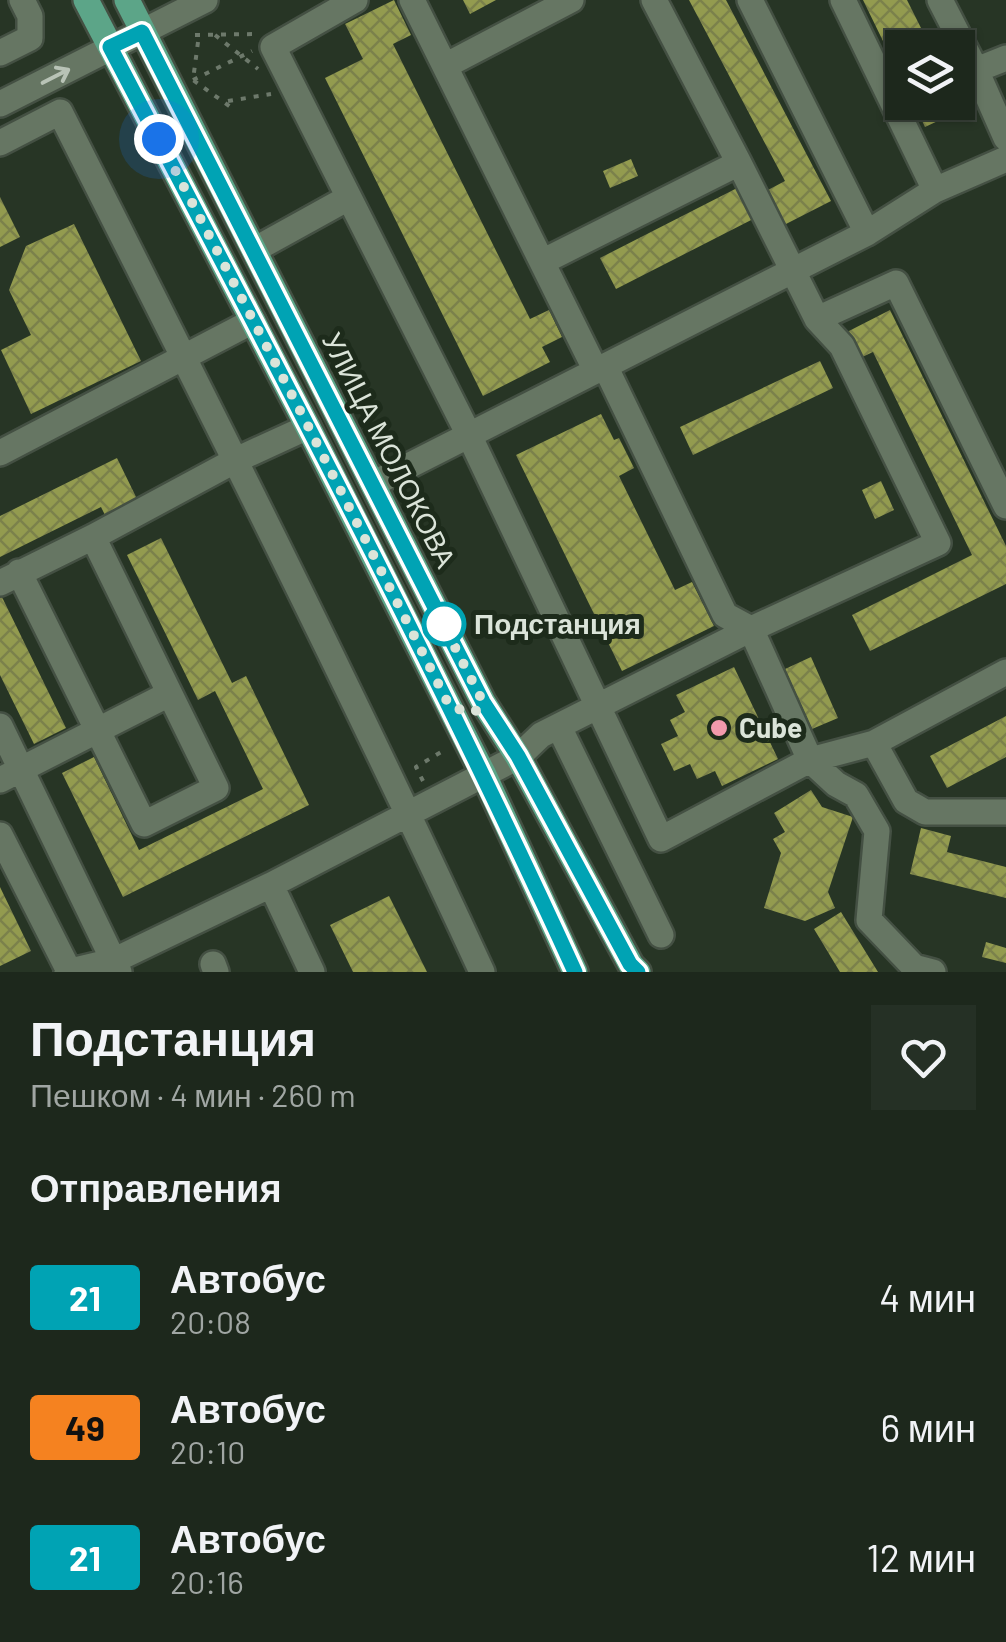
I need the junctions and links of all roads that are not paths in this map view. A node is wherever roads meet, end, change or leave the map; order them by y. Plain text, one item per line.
1 (22, 0) edge
2 (86, 0) edge
3 (126, 0) edge
4 (205, 0) edge
5 (355, 0) edge
6 (412, 0) edge
7 (571, 0) edge
8 (654, 0) edge
9 (750, 0) edge
10 (843, 0) edge
11 (940, 0) edge
12 (142, 32) junction
13 (110, 47) junction
14 (0, 53) edge
15 (1006, 58) edge
16 (445, 66) junction
17 (976, 70) junction
18 (0, 104) edge
19 (1006, 138) edge
20 (0, 143) edge
21 (739, 163) junction
22 (1003, 167) edge
23 (935, 190) junction
24 (348, 198) junction
25 (868, 233) junction
26 (254, 250) junction
27 (542, 262) junction
28 (793, 271) junction
29 (818, 320) junction
30 (253, 321) junction
31 (183, 356) junction
32 (600, 369) junction
33 (308, 426) junction
34 (469, 435) junction
35 (0, 453) edge
36 (236, 460) junction
37 (374, 484) junction
38 (1006, 506) edge
39 (92, 537) junction
40 (10, 578) edge
41 (751, 629) junction
42 (1006, 672) edge
43 (170, 694) junction
44 (483, 702) junction
45 (599, 706) junction
46 (450, 707) junction
47 (0, 726) edge
48 (559, 726) junction
49 (98, 731) junction
50 (874, 743) junction
51 (518, 756) junction
52 (810, 760) junction
53 (11, 775) edge
54 (484, 775) junction
55 (1006, 812) edge
56 (409, 814) junction
57 (0, 836) edge
58 (271, 885) junction
59 (662, 934) dead end
60 (116, 966) edge
61 (68, 971) edge
62 (312, 972) edge
63 (482, 972) edge
64 (576, 972) edge
65 (638, 972) edge
66 (933, 972) edge

1 - 14 street
2 - 13 main road
3 - 12 main road, УЛИЦА МОЛОКОВА
4 - 12 street
5 - 24 street
6 - 16 street
7 - 16 street
8 - 21 street
9 - 25 street
10 - 23 street
11 - 17 street
12 - 13 street
12 - 26 main road, УЛИЦА МОЛОКОВА
18 -> 13 street
13 - 30 main road
15 - 17 street
16 - 27 street
17 - 19 street
20 - 31 street
21 - 27 street
21 - 28 street
22 - 23 street
23 - 25 street
24 - 26 street
24 - 34 street
25 - 28 street
26 - 37 main road, УЛИЦА МОЛОКОВА
27 - 32 street
28 - 29 street
28 - 32 street
29 - 38 street
29 - 41 street
30 - 31 street
30 - 33 main road
31 - 35 street
31 - 36 street
32 - 34 street
32 - 41 street
33 - 36 street
33 - 46 main road
34 - 37 street
34 - 45 street
36 - 39 street
36 - 56 street
37 - 44 main road, УЛИЦА МОЛОКОВА
39 - 40 street
39 - 43 street
40 - 49 street
41 - 45 street
41 - 52 street
42 - 50 street
43 - 49 street
43 - 49 street
44 - 46 main road
44 - 51 main road, УЛИЦА МОЛОКОВА
45 - 48 street
45 - 52 street
46 - 54 main road
47 - 53 street
48 - 51 street
48 - 59 street
49 - 53 street
50 - 52 street
50 - 55 street
51 - 54 street
51 - 65 main road, УЛИЦА МОЛОКОВА
52 - 66 street
53 - 60 street
54 - 56 street
54 - 64 main road
56 - 58 street
56 - 63 street
57 - 61 street
58 - 60 street
58 - 62 street
60 - 61 street

